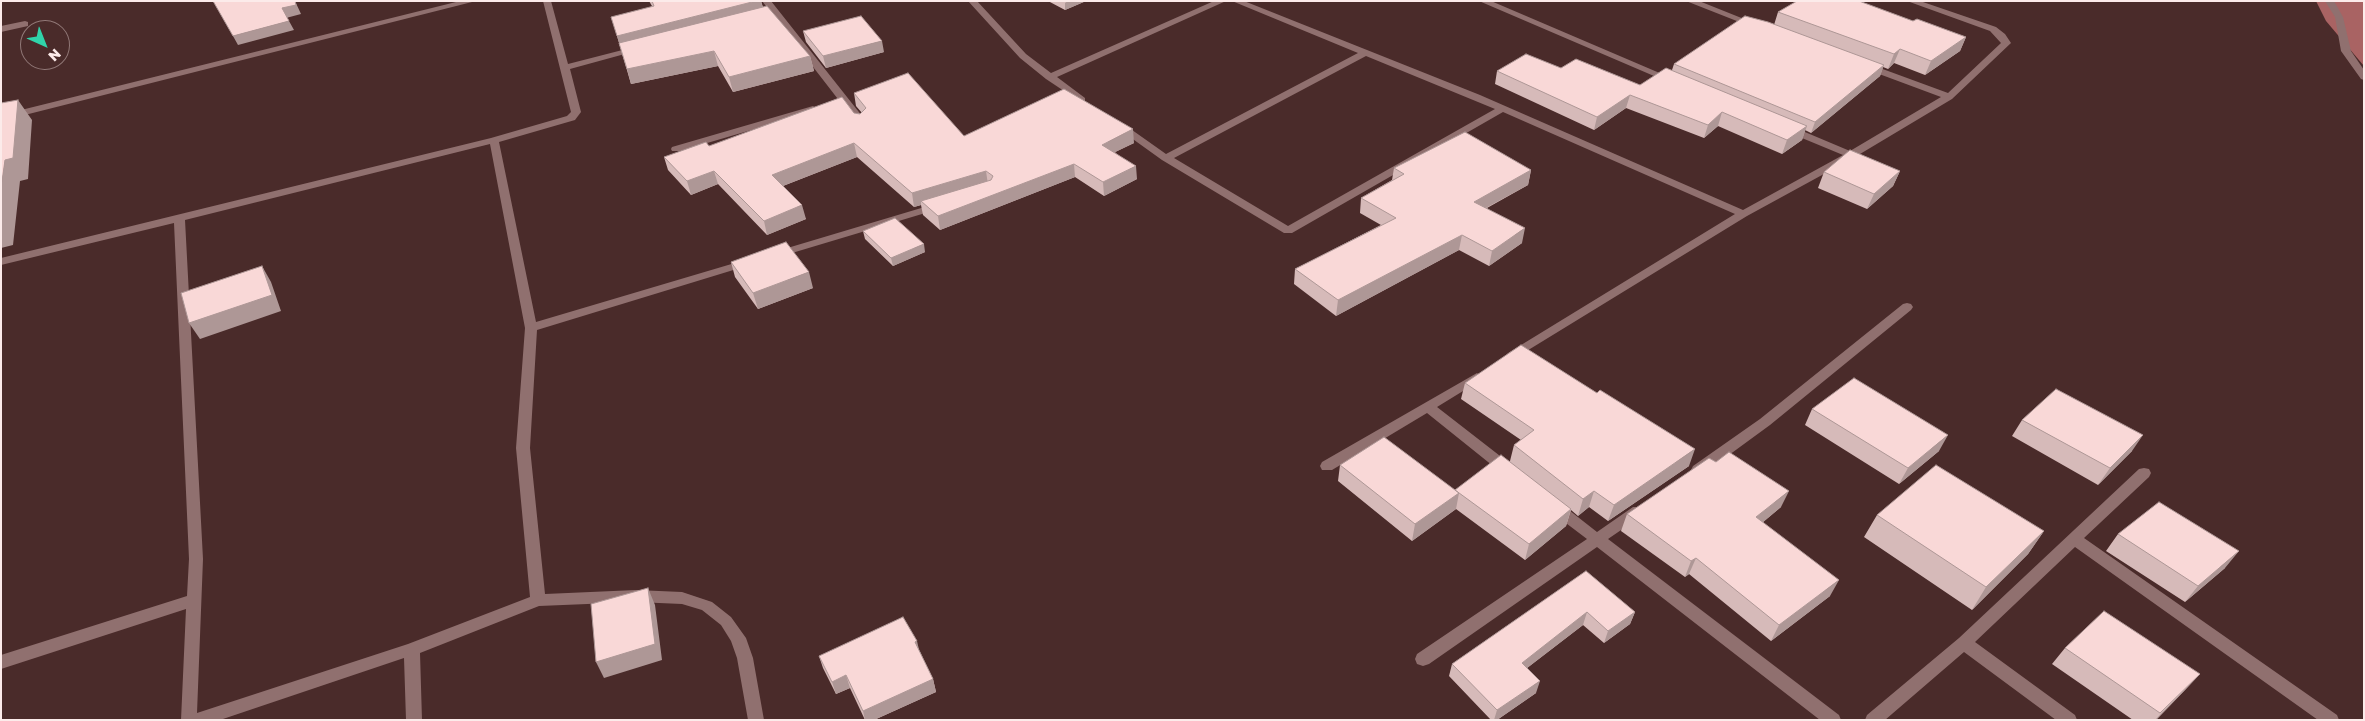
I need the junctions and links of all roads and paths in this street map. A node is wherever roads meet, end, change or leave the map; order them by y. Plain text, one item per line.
1 (472, 1) edge
2 (547, 1) edge
3 (766, 1) edge
4 (972, 1) edge
5 (1222, 1) edge
6 (1236, 1) edge
7 (1482, 1) edge
8 (1690, 1) edge
9 (1911, 1) edge
10 (2328, 1) edge
11 (20, 25) edge
12 (1764, 28) edge
13 (1, 29) edge
14 (650, 46) edge
15 (1366, 52) junction
16 (1856, 62) edge
17 (564, 68) junction
18 (1050, 77) junction
19 (2364, 77) edge
20 (1685, 86) edge
21 (1949, 97) junction
22 (835, 102) junction
23 (1087, 104) edge
24 (1503, 108) junction
25 (1, 118) edge
26 (1111, 120) edge
27 (862, 123) edge
28 (1778, 124) edge
29 (494, 140) junction
30 (676, 149) dead end
31 (1851, 155) junction
32 (1166, 158) junction
33 (950, 202) edge
34 (1743, 214) junction
35 (179, 218) junction
36 (1, 262) edge
37 (1907, 307) dead end
38 (532, 328) junction
39 (1504, 361) edge
40 (1487, 371) edge
41 (1428, 407) junction
42 (1327, 466) dead end
43 (2144, 472) dead end
44 (1685, 478) edge
45 (1520, 479) edge
46 (1543, 498) edge
47 (1653, 501) edge
48 (2075, 539) junction
49 (1597, 540) junction
50 (194, 600) junction
51 (538, 600) junction
52 (1964, 643) junction
53 (412, 649) junction
54 (1422, 659) dead end
55 (1, 662) edge
56 (217, 716) edge
57 (189, 720) edge
58 (198, 720) edge
59 (414, 720) edge
60 (756, 720) edge
61 (1833, 720) edge
62 (1874, 720) edge
63 (2069, 720) edge
64 (2330, 720) edge

1 - 25 street
2 - 17 street
3 - 22 street
4 - 18 street
5 - 18 street
6 - 15 street
7 - 20 street
8 - 12 street
9 - 21 street
10 - 19 street
11 - 13 street
14 - 17 street
15 - 24 street
15 - 32 street
16 - 21 street
17 - 29 street
18 - 23 street
21 - 31 street
22 - 27 street
22 - 30 street
24 - 32 street
24 - 34 street
26 - 32 street
28 - 31 street
29 - 35 street
29 - 38 street
31 - 34 street
33 - 38 street
34 - 39 street
35 - 36 street
35 - 50 street
37 - 44 street
38 - 51 street
40 - 41 street
41 - 42 street
41 - 45 street
43 - 48 street
46 - 49 street
47 - 49 street
48 - 52 street
48 - 64 street
49 - 54 street
49 - 61 street
50 - 55 street
50 - 57 street
51 - 53 street
51 - 60 street
52 - 62 street
52 - 63 street
53 - 56 street
53 - 59 street
56 - 58 street

